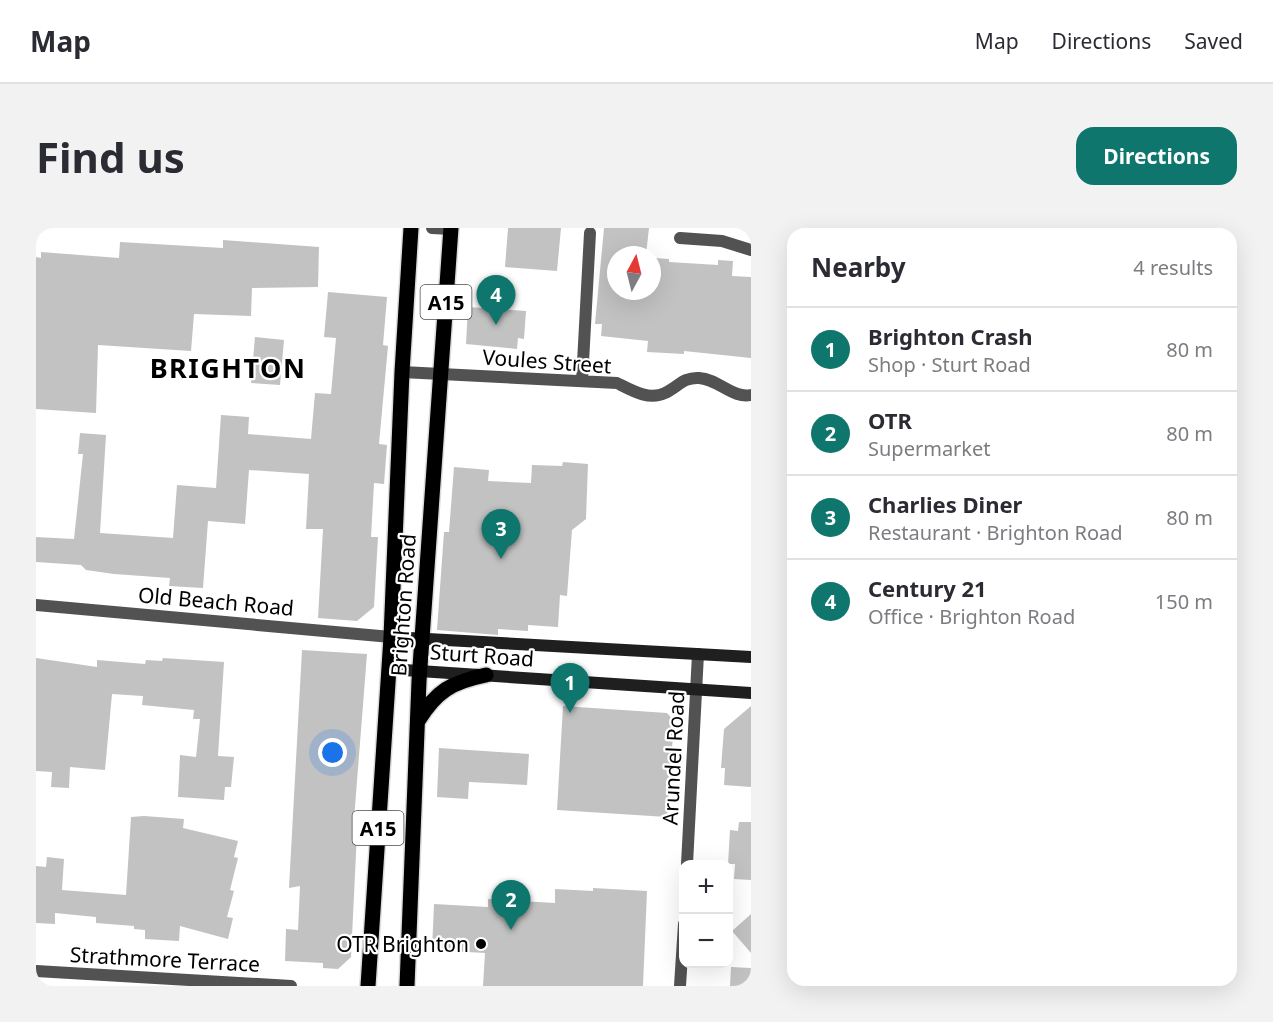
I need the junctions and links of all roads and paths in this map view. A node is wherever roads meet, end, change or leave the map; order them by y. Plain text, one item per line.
1 (411, 228) edge
2 (432, 228) edge
3 (451, 229) edge
4 (590, 233) dead end
5 (680, 238) dead end
6 (751, 250) edge
7 (402, 372) junction
8 (441, 374) junction
9 (582, 381) junction
10 (751, 395) edge
11 (36, 605) edge
12 (391, 638) junction
13 (422, 639) junction
14 (698, 654) junction
15 (751, 657) edge
16 (389, 669) junction
17 (420, 671) junction
18 (486, 675) junction
19 (696, 690) junction
20 (751, 693) edge
21 (417, 723) junction
22 (687, 860) edge
23 (681, 968) edge
24 (36, 972) edge
25 (291, 986) edge
26 (368, 986) edge
27 (407, 986) edge
28 (680, 986) edge

1 - 7 main road, Brighton Road / A15
2 - 3 street
3 - 8 main road, Brighton Road / A15
4 - 9 street
5 - 6 street
7 - 8 street, Voules Street
7 - 12 main road, Brighton Road / A15
8 - 9 street, Voules Street
8 - 13 main road, Brighton Road / A15
9 - 10 street, Voules Street
11 - 12 street, Old Beach Road
12 - 13 main road, Sturt Road
12 - 16 main road, Brighton Road / A15
13 - 14 main road, Sturt Road
13 - 17 main road, Brighton Road / A15
14 - 15 main road, Sturt Road
14 - 19 street, Arundel Road
16 - 17 main road, Sturt Road
16 - 26 main road, Brighton Road / A15
17 - 18 main road, Sturt Road
17 - 21 main road, Brighton Road / A15
18 - 19 main road, Sturt Road
18 - 21 main road
19 - 20 main road, Sturt Road
19 - 22 street, Arundel Road
21 - 27 main road, Brighton Road / A15
23 - 28 street
24 - 25 street, Strathmore Terrace

